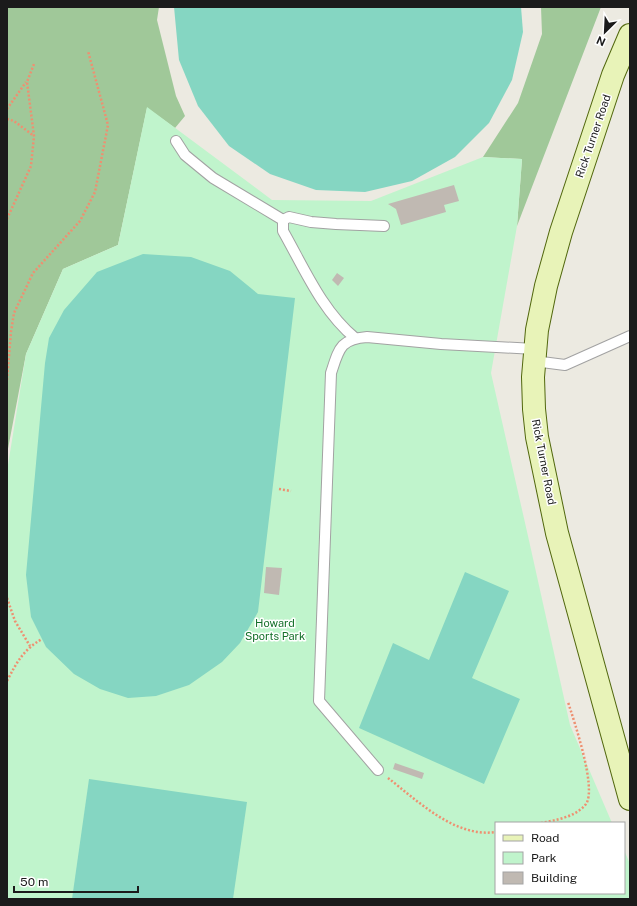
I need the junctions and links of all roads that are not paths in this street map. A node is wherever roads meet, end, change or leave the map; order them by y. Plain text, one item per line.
1 (630, 35) edge
2 (176, 141) dead end
3 (283, 220) junction
4 (384, 226) dead end
5 (630, 336) edge
6 (355, 338) junction
7 (535, 355) junction
8 (378, 770) road end
9 (630, 799) edge

1 - 7 main road, Rick Turner Road
2 - 3 lane
3 - 4 lane
3 - 6 lane
5 - 7 lane
6 - 7 lane
6 - 8 lane
7 - 9 main road, Rick Turner Road

